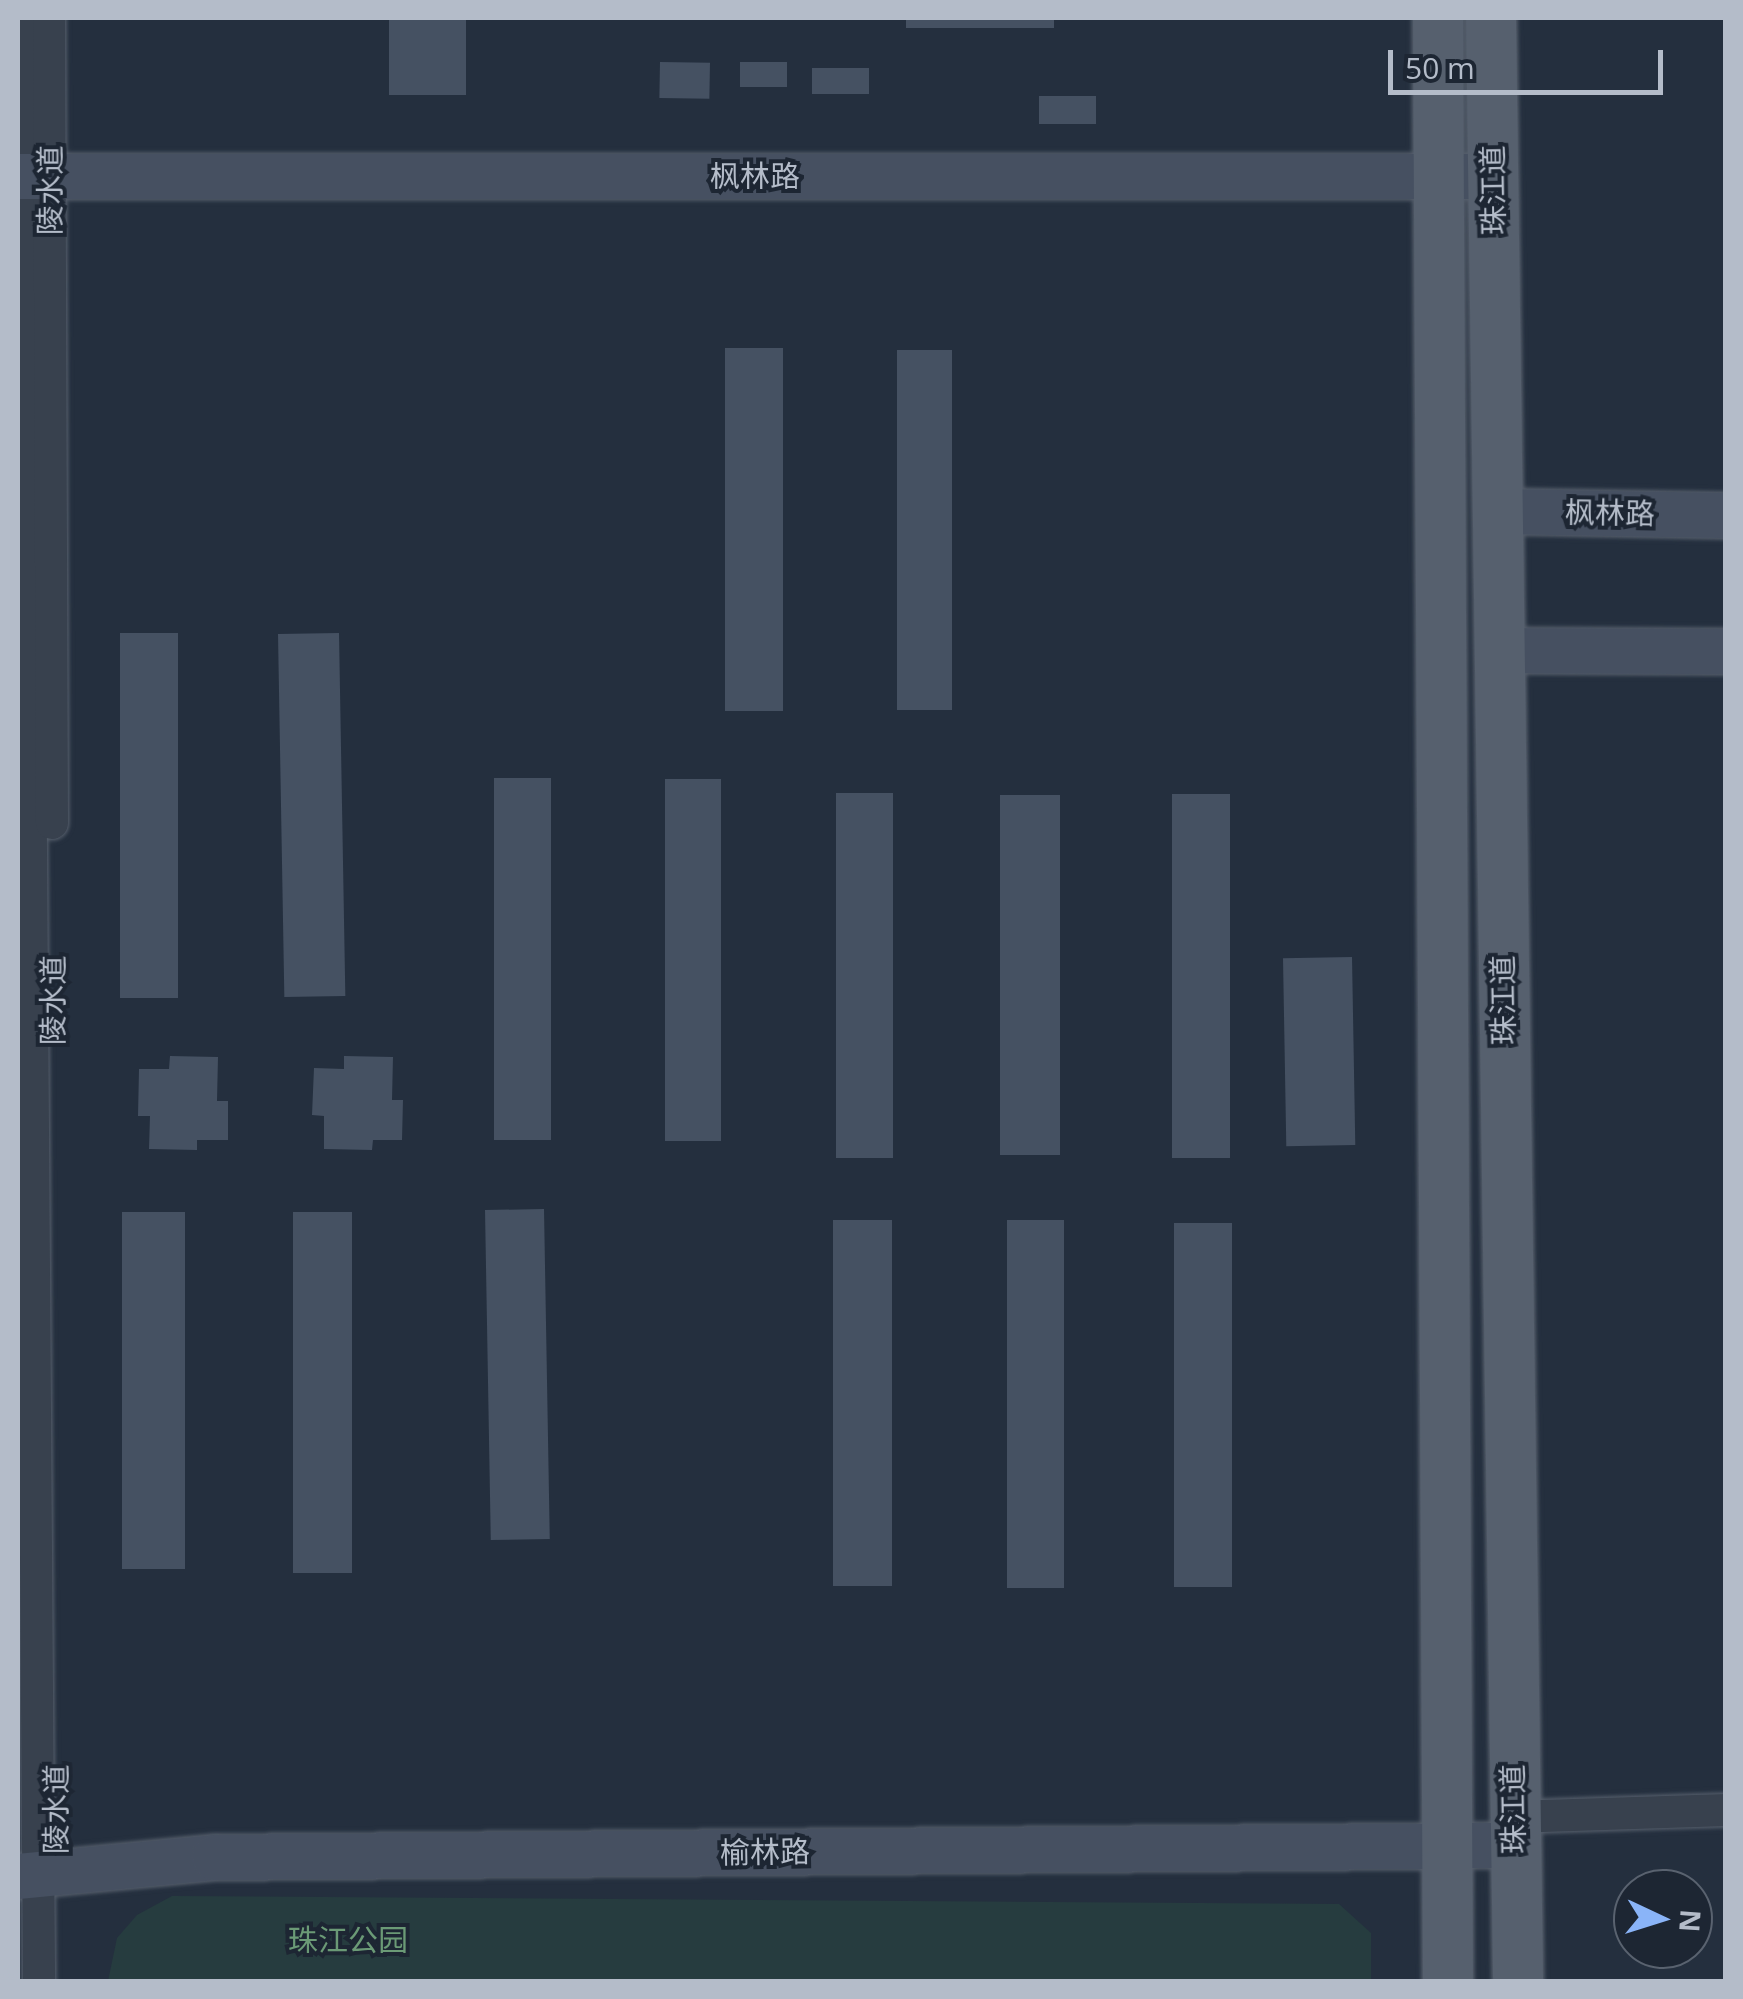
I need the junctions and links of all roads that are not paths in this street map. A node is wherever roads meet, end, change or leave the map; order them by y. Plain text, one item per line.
1 (24, 18) edge
2 (49, 18) edge
3 (1438, 18) edge
4 (1491, 18) edge
5 (31, 166) edge
6 (1439, 166) junction
7 (1493, 166) junction
8 (1495, 511) junction
9 (1726, 515) edge
10 (1499, 650) junction
11 (1726, 651) edge
12 (1726, 1810) edge
13 (1513, 1831) junction
14 (1447, 1833) junction
15 (37, 1863) edge
16 (39, 1982) edge
17 (57, 1982) edge
18 (1448, 1982) edge
19 (1518, 1982) edge

1 - 5 street, 陵水道
2 - 5 street, 陵水道
3 - 6 main road, 珠江道
4 - 7 main road, 珠江道
5 - 6 street, 枫林路
5 - 15 street, 陵水道
6 - 7 street, 枫林路
6 - 14 main road, 珠江道
7 - 8 main road, 珠江道
8 - 9 street, 枫林路
8 - 10 main road, 珠江道
10 - 11 street
10 - 13 main road, 珠江道
12 - 13 street
13 - 14 street, 榆林路
13 - 19 main road, 珠江道
14 - 15 street, 榆林路
14 - 18 main road, 珠江道
15 - 16 street, 陵水道
15 - 17 street, 陵水道

